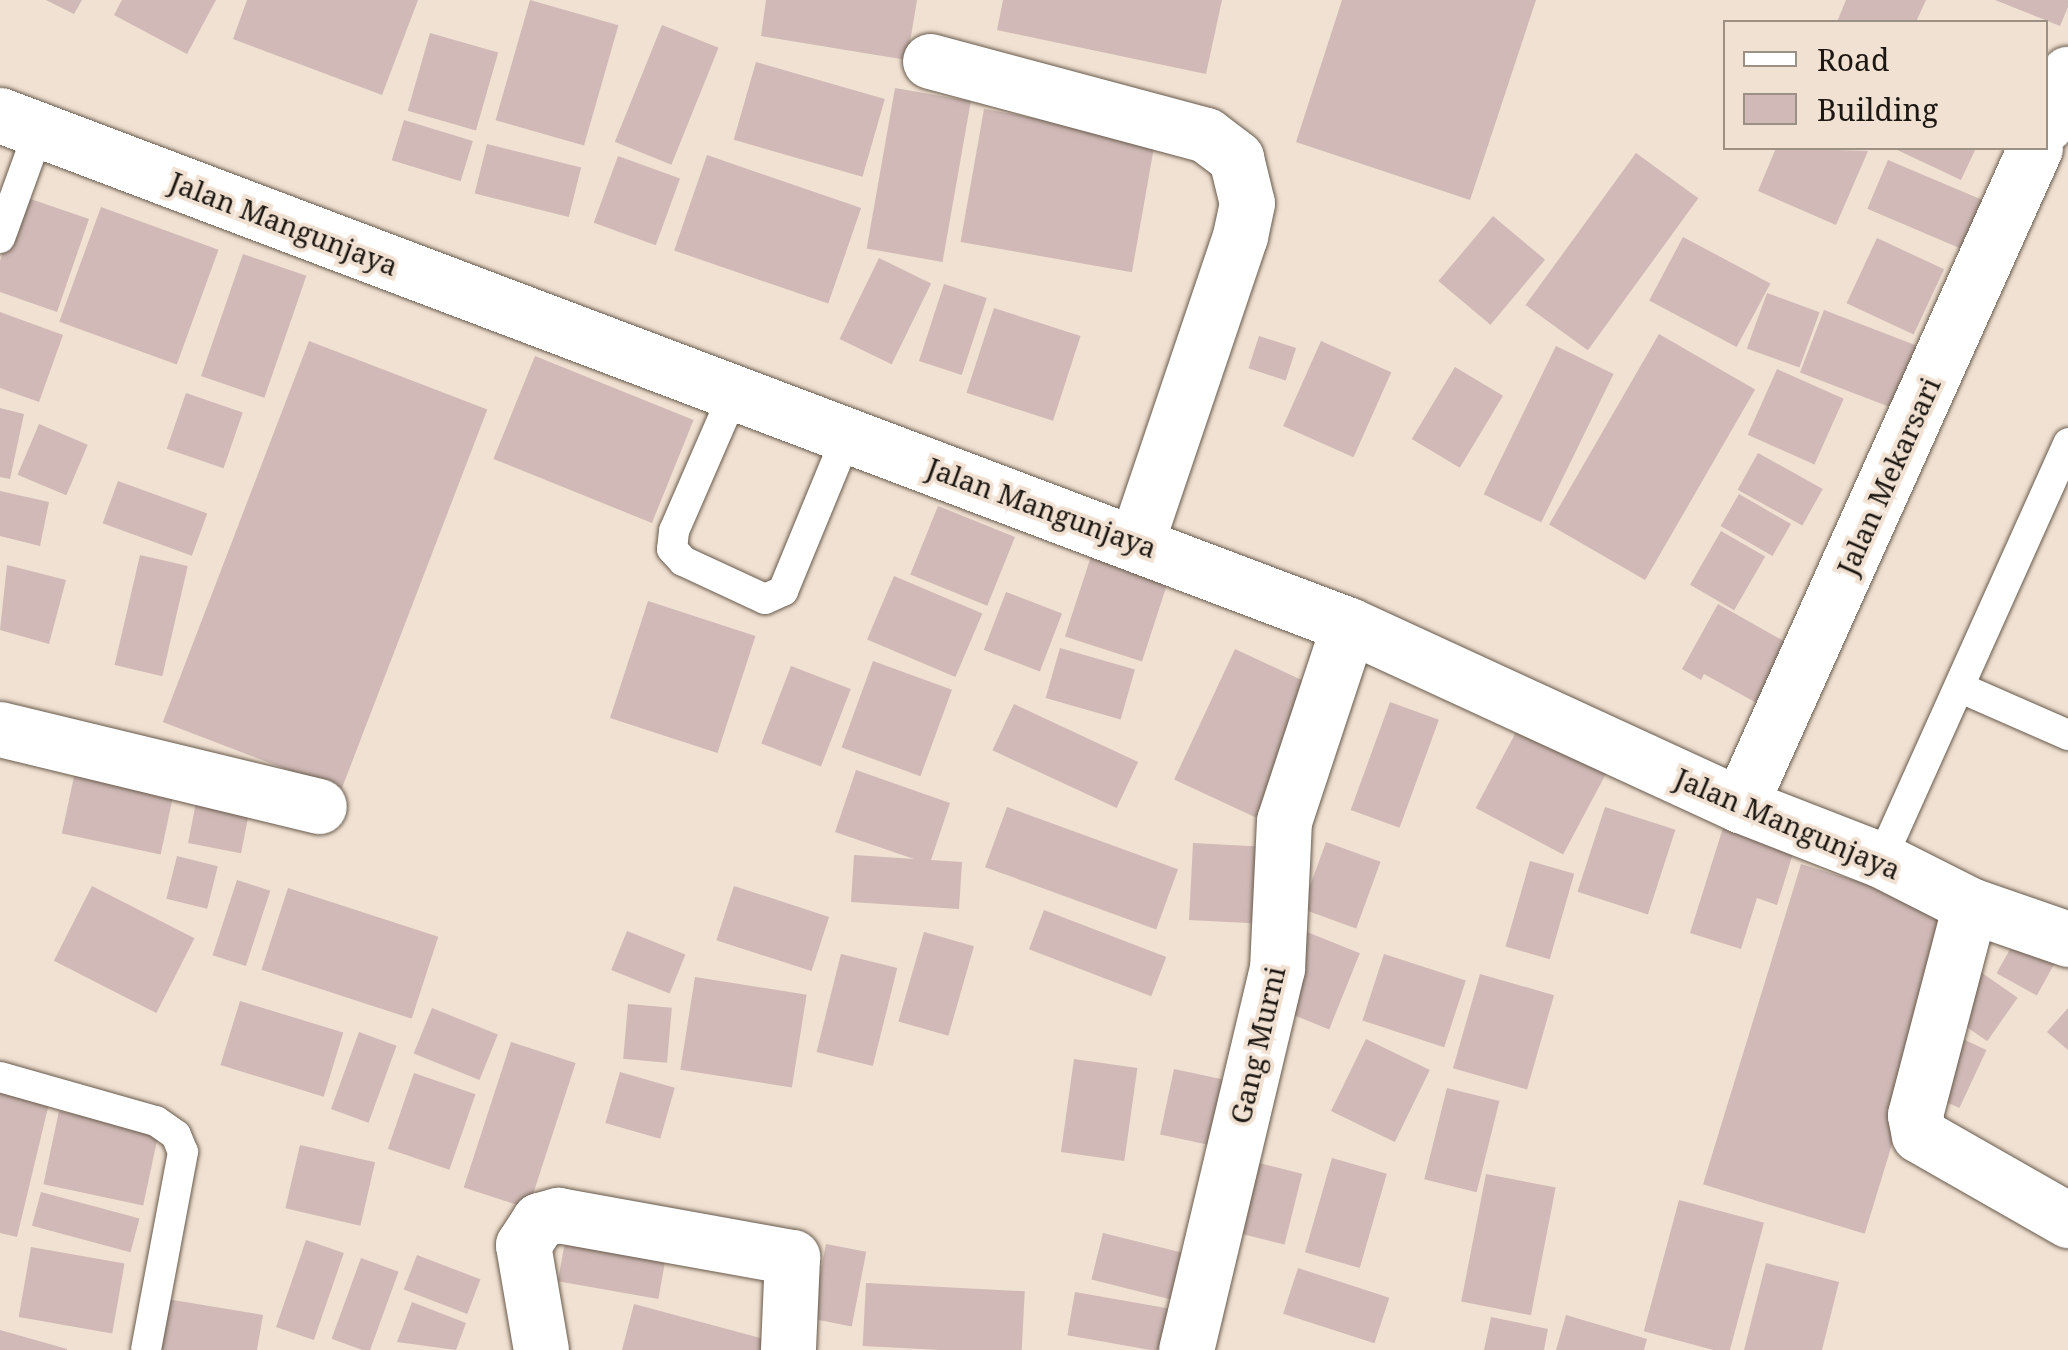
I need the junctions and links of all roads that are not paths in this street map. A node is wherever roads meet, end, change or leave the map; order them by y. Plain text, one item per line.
1 (930, 61) dead end
2 (2068, 74) edge
3 (2048, 119) edge
4 (20, 122) edge
5 (2034, 150) edge
6 (0, 238) edge
7 (734, 393) junction
8 (847, 436) junction
9 (2068, 443) edge
10 (1137, 540) junction
11 (1349, 625) junction
12 (1961, 688) junction
13 (0, 729) edge
14 (2068, 735) edge
15 (1740, 805) junction
16 (319, 806) dead end
17 (1880, 860) junction
18 (1970, 905) junction
19 (2068, 939) edge
20 (0, 1077) edge
21 (2068, 1220) edge
22 (146, 1350) edge
23 (541, 1350) edge
24 (788, 1350) edge
25 (1186, 1350) edge

1 - 10 street
2 - 3 street
4 - 6 lane
4 - 7 street, Jalan Mangunjaya
5 - 15 street, Jalan Mekarsari
7 - 8 street, Jalan Mangunjaya
7 - 8 lane
8 - 10 street, Jalan Mangunjaya
9 - 12 lane
10 - 11 street, Jalan Mangunjaya
11 - 15 street, Jalan Mangunjaya
11 - 25 street, Gang Murni
12 - 14 lane
12 - 17 lane
13 - 16 street
15 - 17 street, Jalan Mangunjaya
17 - 18 street, Jalan Mangunjaya
18 - 19 street, Jalan Mangunjaya
18 - 21 street
20 - 22 lane
23 - 24 street

